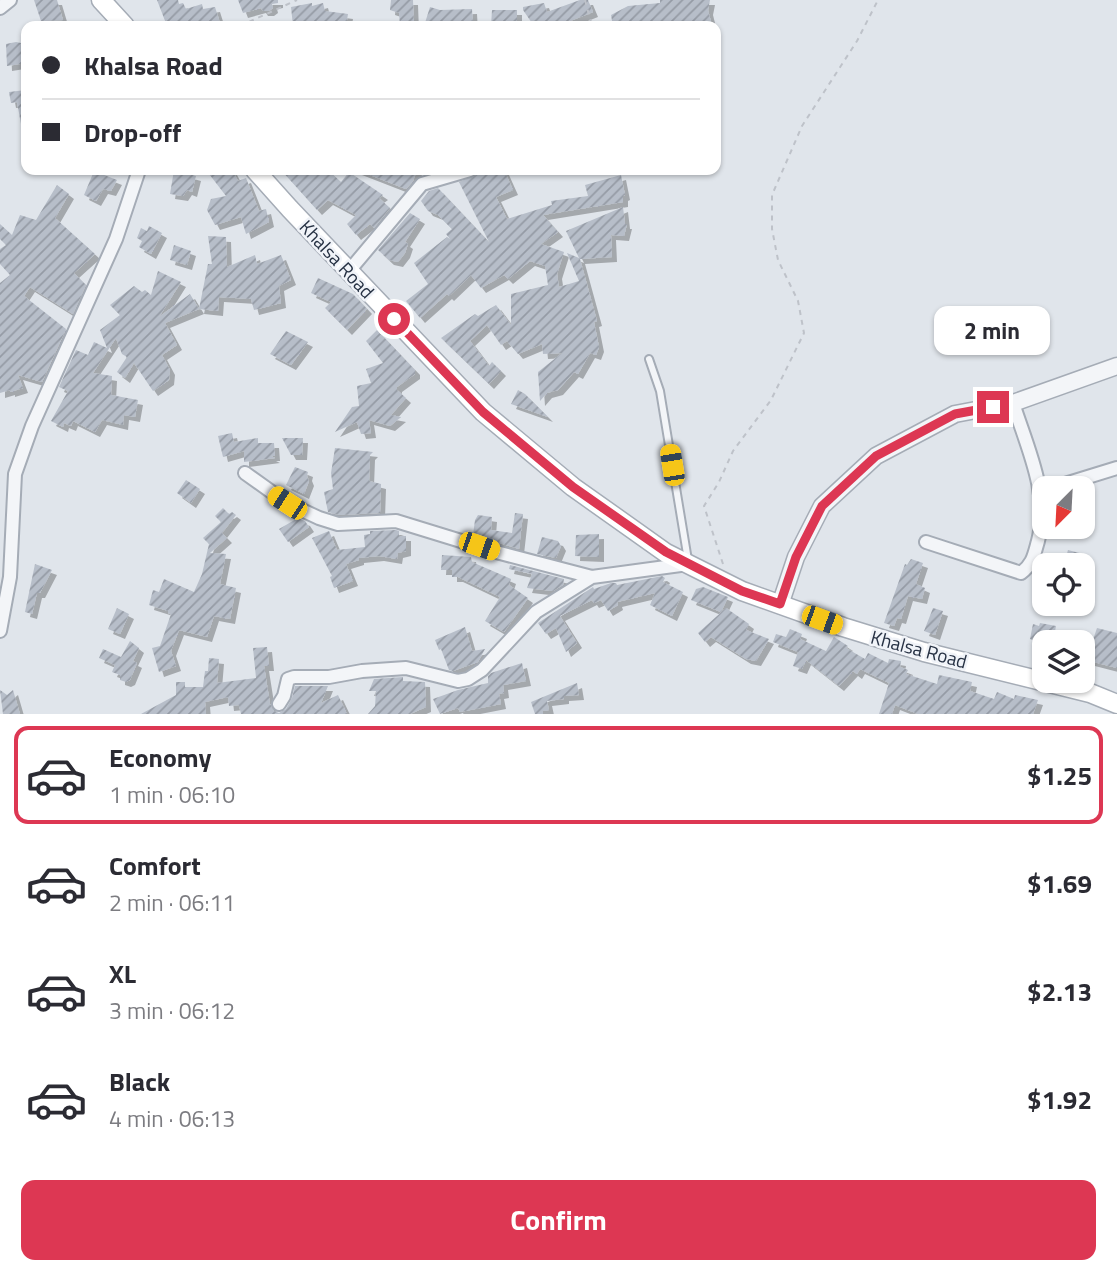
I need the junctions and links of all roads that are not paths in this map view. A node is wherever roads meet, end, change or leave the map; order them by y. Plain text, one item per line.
1 (10, 0) edge
2 (101, 0) edge
3 (0, 8) edge
4 (120, 21) edge
5 (137, 175) edge
6 (260, 175) edge
7 (453, 175) edge
8 (349, 271) junction
9 (649, 359) dead end
10 (1117, 366) edge
11 (1013, 403) junction
12 (1117, 468) edge
13 (245, 473) dead end
14 (1041, 476) edge
15 (1091, 476) edge
16 (1039, 539) edge
17 (926, 542) dead end
18 (688, 564) junction
19 (593, 577) junction
20 (780, 604) junction
21 (0, 631) edge
22 (279, 704) dead end
23 (1117, 704) edge

1 - 3 street
2 - 4 main road
5 - 21 street
6 - 8 main road, Khalsa Road
7 - 8 street
8 - 18 main road, Khalsa Road
9 - 18 lane
10 - 11 street
11 - 14 street
11 - 20 street
12 - 15 street
13 - 19 street
16 - 17 street
18 - 19 street
18 - 20 main road, Khalsa Road
19 - 22 street
20 - 23 main road, Khalsa Road

